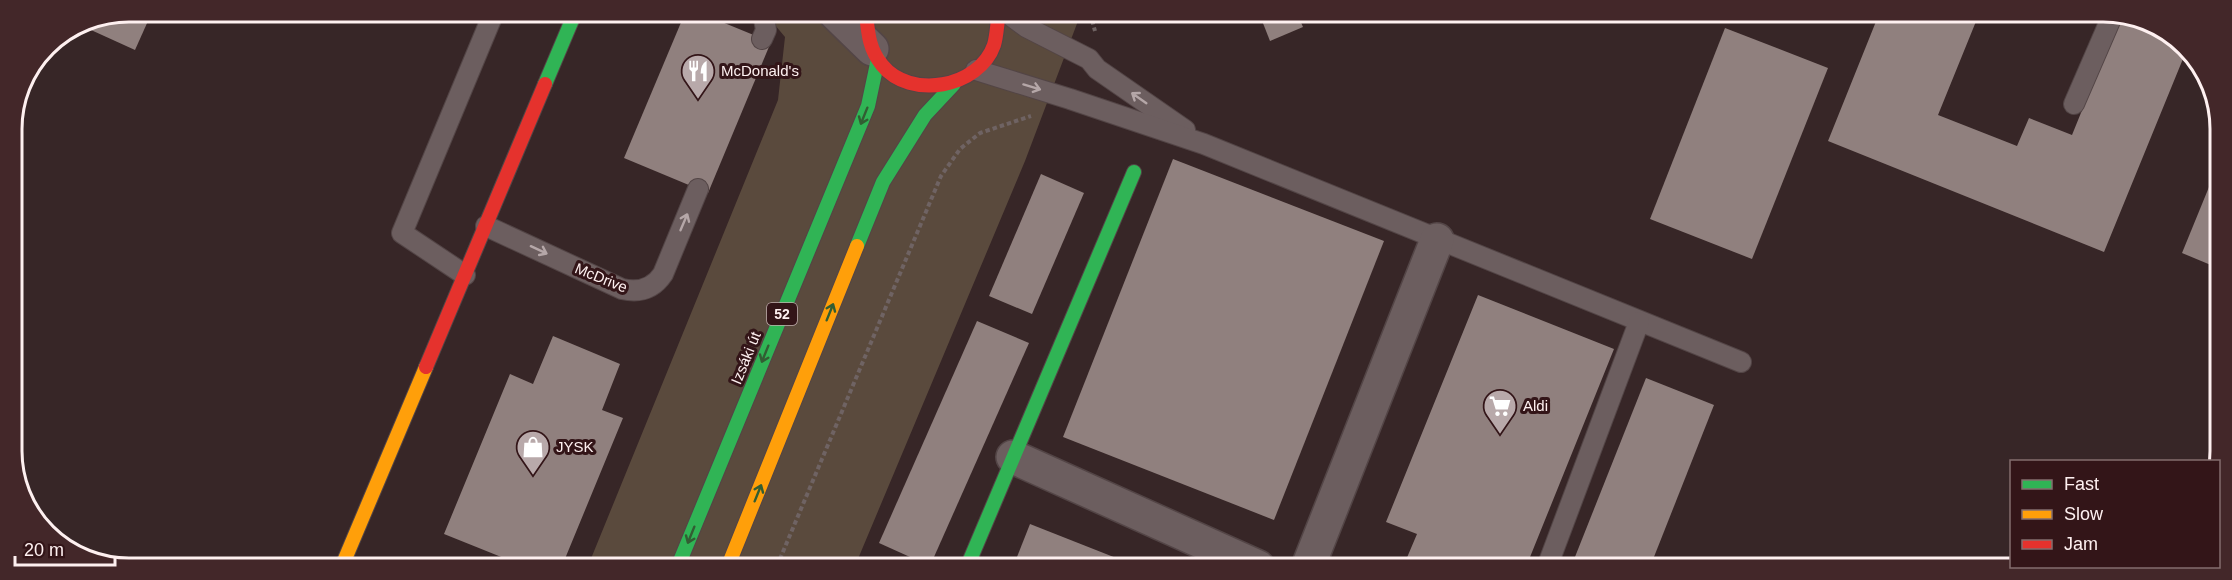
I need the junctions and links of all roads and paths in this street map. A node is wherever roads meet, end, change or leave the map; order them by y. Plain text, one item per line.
1 (489, 23) edge
2 (571, 23) edge
3 (765, 23) edge
4 (844, 23) edge
5 (866, 23) edge
6 (1000, 23) edge
7 (1020, 23) edge
8 (1093, 23) edge
9 (2109, 23) edge
10 (762, 39) dead end
11 (875, 54) junction
12 (1089, 59) junction
13 (976, 70) junction
14 (954, 84) junction
15 (1070, 99) junction
16 (2074, 104) dead end
17 (1204, 144) junction
18 (1134, 172) dead end
19 (698, 189) dead end
20 (486, 226) junction
21 (1437, 240) junction
22 (465, 275) junction
23 (1640, 322) junction
24 (1741, 362) dead end
25 (1013, 457) junction
26 (1237, 557) edge
27 (1312, 557) edge
28 (1551, 557) edge
29 (345, 558) edge
30 (681, 558) edge
31 (731, 558) edge
32 (781, 558) edge
33 (971, 558) edge

1 - 22 lane
2 - 20 main road
3 - 10 lane
4 - 11 street
5 - 11 main road, 52
6 - 13 main road
7 - 12 lane
8 - 12 path
9 - 16 lane
11 - 14 main road
11 -> 30 main road, Izsáki út / 52
17 -> 12 lane
13 - 14 main road
13 -> 15 lane
31 -> 14 main road
15 - 17 lane
15 - 32 path
17 - 21 lane
18 - 25 main road
20 -> 19 lane, McDrive
20 - 22 main road
21 - 23 lane
21 - 27 street
22 - 29 main road
23 - 24 lane
23 - 28 lane
25 - 26 street
25 - 33 main road

